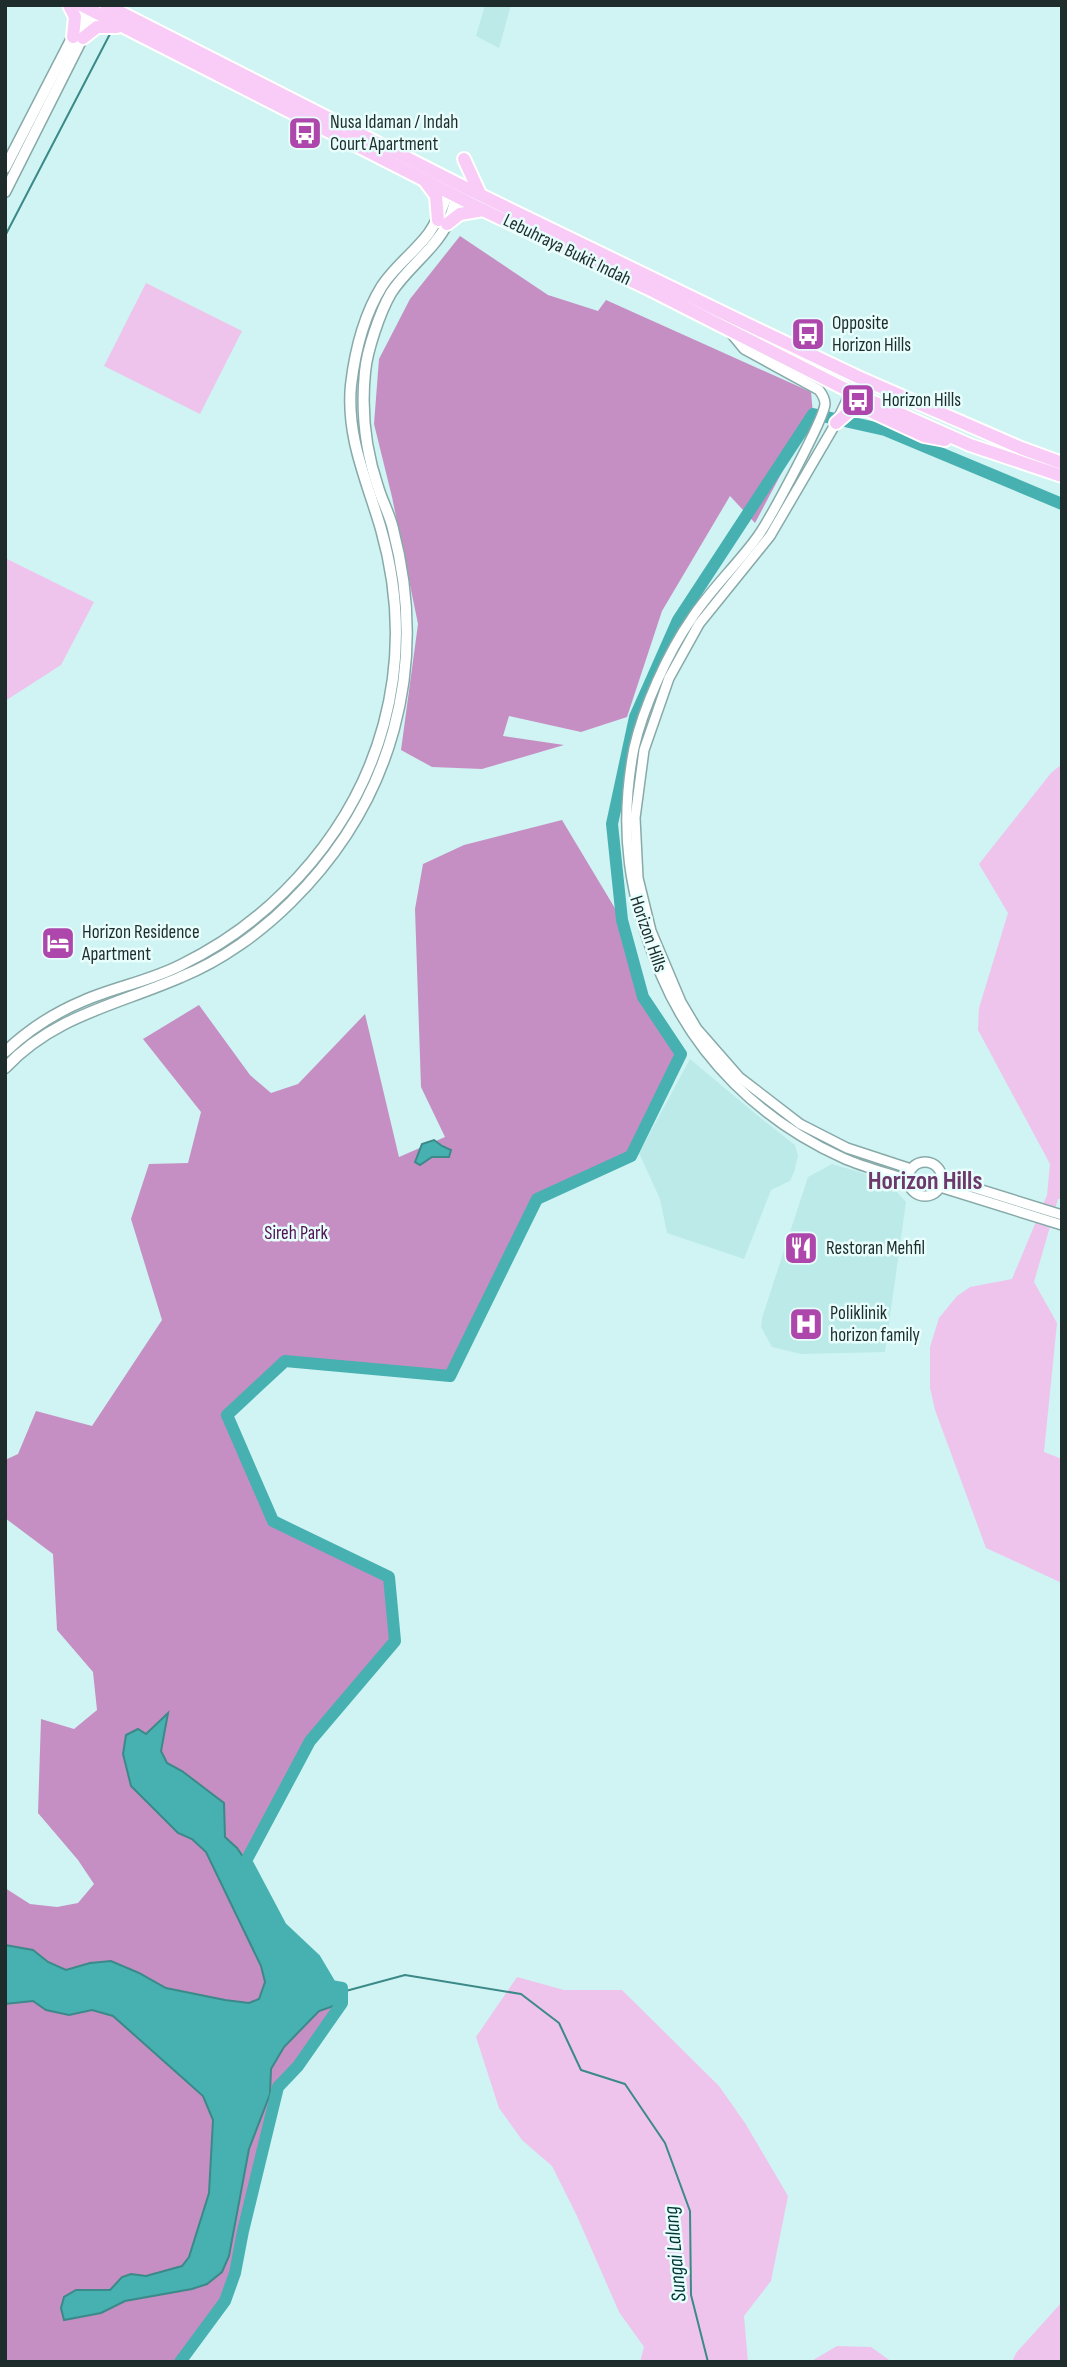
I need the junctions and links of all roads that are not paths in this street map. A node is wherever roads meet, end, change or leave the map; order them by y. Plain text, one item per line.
1 (69, 5) edge
2 (98, 11) edge
3 (127, 23) junction
4 (78, 38) junction
5 (464, 159) dead end
6 (5, 168) edge
7 (422, 177) junction
8 (454, 188) junction
9 (5, 192) edge
10 (480, 194) junction
11 (484, 210) junction
12 (442, 222) junction
13 (729, 330) junction
14 (858, 377) junction
15 (851, 392) junction
16 (836, 423) junction
17 (970, 445) junction
18 (1062, 463) edge
19 (1062, 476) edge
20 (5, 1050) edge
21 (5, 1068) edge
22 (911, 1169) junction
23 (908, 1180) junction
24 (942, 1183) junction
25 (1062, 1215) edge
26 (1062, 1225) edge

1 - 4 highway
2 - 3 highway
2 - 3 highway, Lebuhraya Bukit Indah
2 - 4 highway
2 - 4 main road
3 - 7 highway, Lebuhraya Bukit Indah
3 - 8 highway, Lebuhraya Bukit Indah
4 - 6 main road
4 - 9 main road
5 - 10 highway
7 - 8 highway, Lebuhraya Bukit Indah
7 - 12 highway
8 - 10 highway, Lebuhraya Bukit Indah
8 - 11 highway, Lebuhraya Bukit Indah
8 - 12 main road
10 - 14 highway, Lebuhraya Bukit Indah
11 - 12 highway
11 - 13 highway, Lebuhraya Bukit Indah
12 - 20 main road
12 - 21 main road
13 - 15 highway, Lebuhraya Bukit Indah
13 - 23 street, Horizon Hills
14 - 15 street, Horizon Hills
14 - 18 highway, Lebuhraya Bukit Indah
15 - 16 street, Horizon Hills
15 - 17 highway, Lebuhraya Bukit Indah
16 - 17 highway
16 - 22 street, Horizon Hills
17 - 19 highway, Lebuhraya Bukit Indah
22 - 23 street
22 - 24 street, Horizon Hills
23 - 24 street, Horizon Hills
24 - 25 street
24 - 26 street

